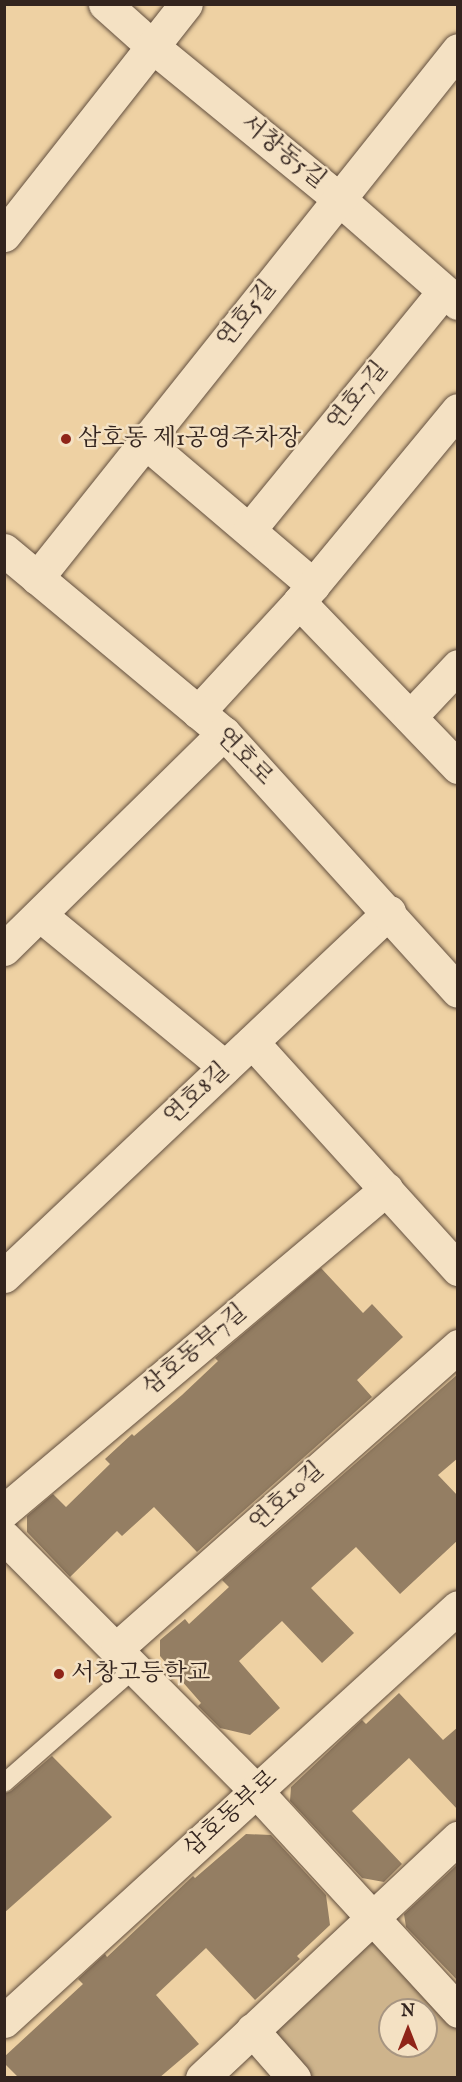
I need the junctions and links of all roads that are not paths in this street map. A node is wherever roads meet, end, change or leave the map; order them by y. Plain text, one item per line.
1 (105, 4) edge
2 (186, 4) edge
3 (152, 46) junction
4 (458, 50) edge
5 (339, 199) junction
6 (4, 234) edge
7 (451, 297) edge
8 (458, 410) edge
9 (146, 442) junction
10 (249, 530) junction
11 (4, 550) edge
12 (37, 578) junction
13 (306, 593) junction
14 (458, 666) edge
15 (198, 712) junction
16 (410, 717) junction
17 (224, 733) junction
18 (458, 767) edge
19 (388, 912) junction
20 (40, 915) junction
21 (8, 940) edge
22 (458, 991) edge
23 (252, 1042) junction
24 (225, 1067) junction
25 (386, 1189) junction
26 (458, 1269) edge
27 (4, 1276) edge
28 (458, 1346) edge
29 (4, 1511) edge
30 (4, 1537) edge
31 (458, 1607) edge
32 (126, 1658) junction
33 (4, 1783) edge
34 (256, 1791) junction
35 (458, 1838) edge
36 (370, 1917) junction
37 (458, 2011) edge
38 (4, 2021) edge
39 (252, 2030) junction
40 (202, 2078) edge
41 (294, 2078) edge

1 - 3 street, 서창동5길
2 - 3 street
3 - 5 street, 서창동5길
3 - 6 street
4 - 5 street, 연호5길
5 - 7 street, 서창동5길
5 - 9 street, 연호5길
7 - 10 street, 연호7길
8 - 13 street
9 - 10 street
9 - 12 street, 연호5길
10 - 13 street
11 - 12 street, 연호로
12 - 15 street, 연호로
13 - 15 street
13 - 16 street
14 - 16 street
15 - 17 street, 연호로
16 - 18 street
17 - 19 street, 연호로
17 - 20 street
19 - 22 street, 연호로
19 - 23 street, 연호8길
20 - 21 street
20 - 24 street
23 - 24 street, 연호8길
23 - 25 street
24 - 27 street, 연호8길
25 - 26 street
25 - 29 street, 삼호동부7길
28 - 32 street, 연호10길
30 - 32 street
31 - 34 street, 삼호동부로
32 - 33 lane
32 - 34 street
34 - 36 street
34 - 38 street, 삼호동부로
35 - 36 street
36 - 37 street
36 - 39 street
39 - 40 street
39 - 41 street

